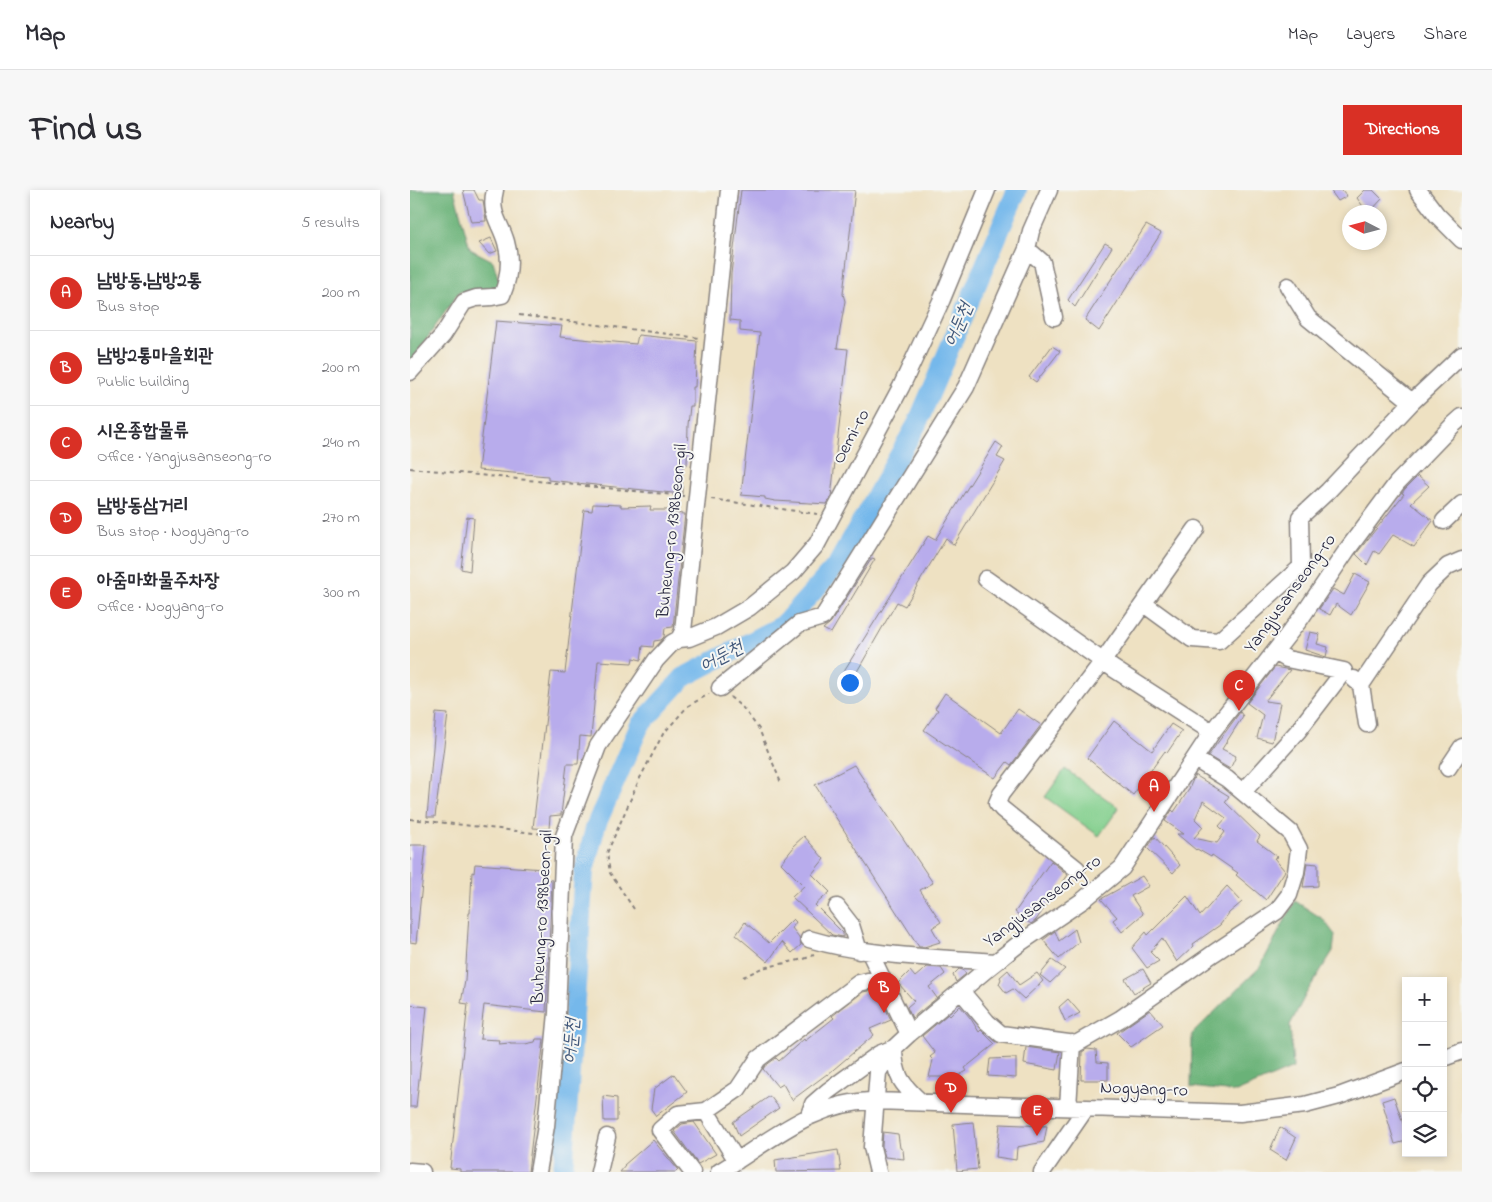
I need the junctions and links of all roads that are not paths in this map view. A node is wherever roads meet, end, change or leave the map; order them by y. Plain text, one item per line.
1 (495, 190) edge
2 (730, 190) edge
3 (987, 190) edge
4 (1049, 190) edge
5 (1418, 190) edge
6 (1462, 240) edge
7 (1027, 249) junction
8 (1288, 286) dead end
9 (1054, 317) dead end
10 (1462, 355) edge
11 (410, 372) edge
12 (1412, 402) junction
13 (1462, 417) edge
14 (1462, 504) edge
15 (1444, 521) dead end
16 (1196, 529) dead end
17 (1462, 560) edge
18 (986, 580) dead end
19 (1144, 604) junction
20 (679, 639) junction
21 (1275, 652) junction
22 (1103, 661) junction
23 (1344, 671) junction
24 (1361, 685) junction
25 (720, 688) road end
26 (1367, 724) dead end
27 (1212, 732) junction
28 (1462, 747) edge
29 (1195, 759) junction
30 (1448, 768) dead end
31 (1243, 792) junction
32 (1077, 869) dead end
33 (837, 907) dead end
34 (809, 939) dead end
35 (864, 952) junction
36 (996, 962) junction
37 (881, 978) junction
38 (961, 990) junction
39 (909, 1034) junction
40 (1072, 1043) junction
41 (894, 1048) junction
42 (1462, 1051) edge
43 (1447, 1057) edge
44 (1402, 1072) edge
45 (874, 1101) junction
46 (921, 1102) junction
47 (1068, 1107) junction
48 (1086, 1108) junction
49 (706, 1111) junction
50 (808, 1115) junction
51 (607, 1137) dead end
52 (737, 1161) junction
53 (410, 1171) edge
54 (422, 1172) edge
55 (538, 1172) edge
56 (599, 1172) edge
57 (692, 1172) edge
58 (719, 1172) edge
59 (878, 1172) edge
60 (1042, 1172) edge

1 - 11 street
2 - 20 street, Buheung-ro 1398beon-gil
3 - 20 street, Oemi-ro
4 - 7 street
5 - 6 street
7 - 9 street
7 - 25 street
8 - 12 street
10 - 12 street
12 - 19 street
13 - 21 street, Yangjusanseong-ro
14 - 15 street
16 - 19 street
17 - 24 street
18 - 22 street
19 - 22 street
20 - 55 street, Buheung-ro 1398beon-gil
21 - 23 street
21 - 27 street, Yangjusanseong-ro
22 - 27 street
22 - 32 street
23 - 24 street
23 - 31 street
24 - 26 street
27 - 29 street, Yangjusanseong-ro
28 - 30 street
29 - 31 street
29 - 36 street, Yangjusanseong-ro
31 - 40 street
33 - 35 street
34 - 35 street
35 - 36 street
35 - 37 street
36 - 38 street, Yangjusanseong-ro
37 - 39 street
37 - 49 street
38 - 39 street, Yangjusanseong-ro
38 - 40 street
39 - 41 street, Yangjusanseong-ro
40 - 47 street
41 - 45 street, Yangjusanseong-ro
41 - 46 street
41 - 50 street
42 - 43 street
44 - 48 street, Nogyang-ro
45 - 46 street, Nogyang-ro
45 - 50 street
45 - 59 street, Yangjusanseong-ro
46 - 47 street, Nogyang-ro
47 - 48 street, Nogyang-ro
48 - 60 street
49 - 52 street
49 - 57 street
50 - 52 street
51 - 56 street
52 - 58 street
53 - 54 street

